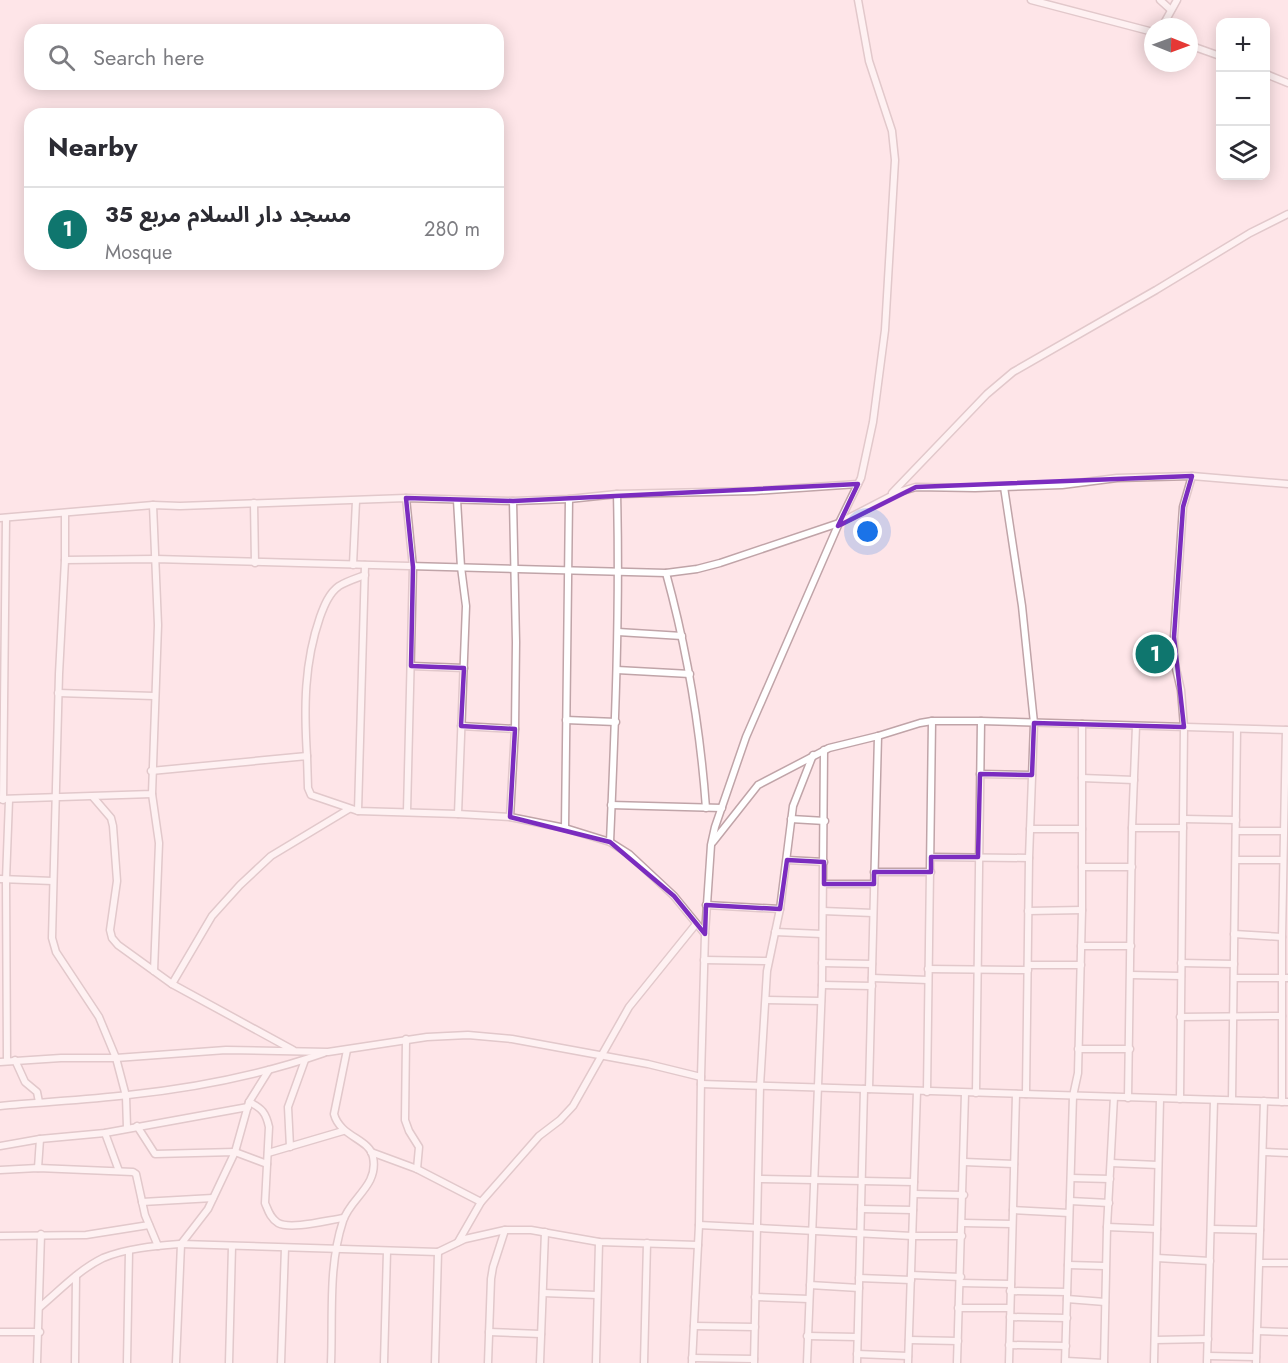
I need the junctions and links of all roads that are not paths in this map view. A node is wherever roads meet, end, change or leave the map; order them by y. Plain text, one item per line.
1 (858, 0) edge
2 (1031, 0) edge
3 (1160, 0) edge
4 (1177, 0) edge
5 (1170, 10) junction
6 (1166, 18) edge
7 (1144, 30) edge
8 (1198, 48) edge
9 (1216, 54) edge
10 (1270, 76) edge
11 (1288, 83) edge
12 (1288, 214) edge
13 (1192, 476) junction
14 (858, 484) junction
15 (1288, 484) edge
16 (1004, 487) junction
17 (616, 494) junction
18 (406, 498) junction
19 (888, 498) junction
20 (569, 499) junction
21 (457, 500) junction
22 (356, 501) junction
23 (513, 501) junction
24 (254, 503) junction
25 (153, 505) junction
26 (65, 513) junction
27 (3, 518) edge
28 (839, 523) junction
29 (155, 559) junction
30 (65, 560) junction
31 (255, 563) junction
32 (353, 565) junction
33 (365, 566) junction
34 (414, 567) junction
35 (461, 567) junction
36 (513, 568) junction
37 (568, 570) junction
38 (619, 572) junction
39 (666, 573) junction
40 (365, 574) junction
41 (618, 632) junction
42 (682, 636) junction
43 (411, 666) junction
44 (464, 668) junction
45 (617, 670) junction
46 (690, 674) junction
47 (58, 693) junction
48 (154, 696) junction
49 (566, 720) junction
50 (932, 720) junction
51 (981, 721) junction
52 (616, 722) junction
53 (1034, 723) junction
54 (1082, 724) junction
55 (461, 726) junction
56 (1136, 726) junction
57 (1184, 727) junction
58 (515, 729) junction
59 (1237, 729) junction
60 (1287, 730) edge
61 (878, 736) junction
62 (824, 750) junction
63 (813, 755) junction
64 (307, 756) junction
65 (151, 771) junction
66 (980, 774) junction
67 (1032, 775) junction
68 (1082, 778) junction
69 (1134, 780) junction
70 (152, 794) junction
71 (93, 797) junction
72 (55, 799) junction
73 (4, 800) edge
74 (1286, 802) edge
75 (611, 805) junction
76 (706, 808) junction
77 (722, 808) junction
78 (349, 809) junction
79 (358, 811) junction
80 (408, 813) junction
81 (458, 814) junction
82 (510, 817) junction
83 (790, 819) junction
84 (1184, 819) junction
85 (1236, 820) junction
86 (825, 821) junction
87 (564, 828) junction
88 (1132, 828) junction
89 (1183, 828) junction
90 (1030, 829) junction
91 (1082, 829) junction
92 (1236, 831) junction
93 (1284, 831) junction
94 (610, 842) junction
95 (711, 845) junction
96 (1286, 846) edge
97 (932, 857) junction
98 (978, 857) junction
99 (1029, 858) junction
100 (787, 860) junction
101 (1236, 860) junction
102 (1283, 860) junction
103 (824, 862) junction
104 (1082, 867) junction
105 (1132, 867) junction
106 (874, 872) junction
107 (931, 872) junction
108 (3, 880) edge
109 (53, 881) junction
110 (824, 884) junction
111 (874, 884) junction
112 (1285, 898) edge
113 (706, 905) junction
114 (780, 909) junction
115 (1082, 910) junction
116 (823, 911) junction
117 (1028, 911) junction
118 (873, 912) junction
119 (696, 924) junction
120 (775, 933) junction
121 (705, 934) junction
122 (822, 934) junction
123 (1234, 934) junction
124 (1282, 937) junction
125 (1081, 946) junction
126 (1131, 946) junction
127 (704, 960) junction
128 (768, 961) junction
129 (822, 963) junction
130 (1181, 963) junction
131 (872, 964) junction
132 (1234, 964) junction
133 (1081, 965) junction
134 (1028, 967) junction
135 (928, 969) junction
136 (977, 969) junction
137 (154, 970) junction
138 (1131, 975) junction
139 (1180, 976) junction
140 (1285, 977) edge
141 (872, 978) junction
142 (1234, 978) junction
143 (928, 980) junction
144 (172, 984) junction
145 (822, 985) junction
146 (872, 986) junction
147 (766, 1000) junction
148 (820, 1001) junction
149 (1285, 1005) edge
150 (1282, 1016) junction
151 (1180, 1017) junction
152 (1234, 1017) junction
153 (406, 1039) junction
154 (1078, 1049) junction
155 (1130, 1049) junction
156 (347, 1050) junction
157 (295, 1051) junction
158 (328, 1052) junction
159 (601, 1055) junction
160 (116, 1058) junction
161 (15, 1060) junction
162 (305, 1060) junction
163 (4, 1061) edge
164 (269, 1070) junction
165 (701, 1077) junction
166 (701, 1084) junction
167 (760, 1086) junction
168 (817, 1088) junction
169 (867, 1089) junction
170 (917, 1091) junction
171 (927, 1092) junction
172 (965, 1093) junction
173 (976, 1093) junction
174 (1016, 1094) junction
175 (1026, 1094) junction
176 (126, 1096) junction
177 (1073, 1096) junction
178 (1114, 1097) junction
179 (1128, 1098) junction
180 (1160, 1099) junction
181 (1180, 1099) junction
182 (1214, 1100) junction
183 (1232, 1100) junction
184 (1264, 1101) junction
185 (39, 1102) junction
186 (1285, 1102) edge
187 (248, 1105) junction
188 (0, 1106) edge
189 (137, 1126) junction
190 (127, 1128) junction
191 (343, 1131) junction
192 (105, 1133) junction
193 (40, 1139) junction
194 (0, 1146) edge
195 (290, 1146) junction
196 (235, 1152) junction
197 (372, 1152) junction
198 (1263, 1152) junction
199 (268, 1153) junction
200 (1288, 1153) edge
201 (964, 1162) junction
202 (1111, 1163) junction
203 (267, 1164) junction
204 (1014, 1164) junction
205 (1158, 1164) junction
206 (38, 1168) junction
207 (417, 1169) junction
208 (0, 1170) edge
209 (119, 1171) junction
210 (1071, 1178) junction
211 (759, 1179) junction
212 (814, 1179) junction
213 (1110, 1179) junction
214 (861, 1180) junction
215 (914, 1182) junction
216 (914, 1194) junction
217 (964, 1196) junction
218 (213, 1198) junction
219 (142, 1202) junction
220 (481, 1202) junction
221 (1070, 1202) junction
222 (1109, 1203) junction
223 (861, 1209) junction
224 (913, 1210) junction
225 (1013, 1210) junction
226 (1070, 1213) junction
227 (344, 1218) junction
228 (963, 1223) junction
229 (1012, 1224) junction
230 (149, 1225) junction
231 (699, 1225) junction
232 (1107, 1227) junction
233 (757, 1228) junction
234 (1157, 1229) junction
235 (1212, 1229) junction
236 (505, 1230) junction
237 (1260, 1230) junction
238 (811, 1231) junction
239 (545, 1232) junction
240 (860, 1233) junction
241 (41, 1234) junction
242 (0, 1236) edge
243 (912, 1236) junction
244 (962, 1236) junction
245 (458, 1242) junction
246 (599, 1242) junction
247 (647, 1243) junction
248 (181, 1244) junction
249 (698, 1245) junction
250 (158, 1246) junction
251 (232, 1246) junction
252 (285, 1248) junction
253 (335, 1249) junction
254 (129, 1251) junction
255 (387, 1251) junction
256 (438, 1252) junction
257 (1157, 1258) junction
258 (1210, 1260) junction
259 (1260, 1263) junction
260 (1288, 1263) edge
261 (1068, 1266) junction
262 (1106, 1266) junction
263 (76, 1276) junction
264 (859, 1278) junction
265 (911, 1278) junction
266 (960, 1280) junction
267 (810, 1285) junction
268 (1011, 1287) junction
269 (859, 1288) junction
270 (543, 1293) junction
271 (597, 1295) junction
272 (755, 1296) junction
273 (1067, 1296) junction
274 (809, 1299) junction
275 (1105, 1302) junction
276 (40, 1307) junction
277 (958, 1308) junction
278 (1010, 1308) junction
279 (1010, 1317) junction
280 (1067, 1318) junction
281 (694, 1326) junction
282 (755, 1327) junction
283 (1257, 1331) junction
284 (0, 1332) edge
285 (40, 1332) junction
286 (489, 1332) junction
287 (1288, 1332) edge
288 (541, 1334) junction
289 (807, 1336) junction
290 (857, 1338) junction
291 (1208, 1339) junction
292 (909, 1340) junction
293 (1155, 1340) junction
294 (957, 1341) junction
295 (1009, 1346) junction
296 (1066, 1346) junction
297 (857, 1354) junction
298 (1207, 1359) edge
299 (908, 1360) edge
300 (1256, 1360) edge
301 (692, 1361) edge
302 (754, 1361) edge
303 (1066, 1362) edge
304 (37, 1363) edge
305 (75, 1363) edge
306 (127, 1363) edge
307 (176, 1363) edge
308 (230, 1363) edge
309 (281, 1363) edge
310 (331, 1363) edge
311 (384, 1363) edge
312 (435, 1363) edge
313 (488, 1363) edge
314 (540, 1363) edge
315 (596, 1363) edge
316 (644, 1363) edge
317 (807, 1363) edge
318 (857, 1363) edge
319 (957, 1363) edge
320 (1009, 1363) edge
321 (1104, 1363) edge
322 (1154, 1363) edge

1 - 14 street
2 - 7 street
3 - 5 street
4 - 5 street
5 - 6 street
8 - 9 street
10 - 11 street
12 - 19 street
13 - 15 street
13 - 16 street
13 - 57 street
14 - 17 street
14 - 28 street
16 - 19 street
16 - 53 street
17 - 20 street
17 - 38 street
18 - 21 street
18 - 22 street
18 - 34 street
19 - 28 street
20 - 23 street
20 - 37 street
21 - 23 street
21 - 35 street
22 - 24 street
22 - 32 street
23 - 36 street
24 - 25 street
24 - 31 street
25 - 26 street
25 - 29 street
26 - 27 street
26 - 30 street
27 - 73 street
28 - 39 street
28 - 77 street
29 - 30 street
29 - 31 street
29 - 48 street
30 - 47 street
31 - 32 street
32 - 33 street
33 - 34 street
33 - 40 street
34 - 35 street
34 - 43 street
35 - 36 street
35 - 44 street
36 - 37 street
36 - 58 street
37 - 38 street
37 - 49 street
38 - 39 street
38 - 41 street
39 - 42 street
40 - 64 street
40 - 79 street
41 - 42 street
41 - 45 street
42 - 46 street
43 - 44 street
43 - 80 street
44 - 55 street
45 - 46 street
45 - 52 street
46 - 76 street
47 - 48 street
47 - 72 street
48 - 65 street
49 - 52 street
49 - 87 street
50 - 51 street
50 - 61 street
50 - 97 street
51 - 53 street
51 - 66 street
52 - 75 street
53 - 54 street
53 - 67 street
54 - 56 street
54 - 68 street
55 - 58 street
55 - 81 street
56 - 57 street
56 - 69 street
57 - 59 street
57 - 84 street
58 - 82 street
59 - 60 street
59 - 85 street
60 - 74 street
61 - 62 street
61 - 106 street
62 - 63 street
62 - 86 street
63 - 83 street
63 - 95 street
64 - 65 street
64 - 78 street
65 - 70 street
66 - 67 street
66 - 98 street
67 - 90 street
68 - 69 street
68 - 91 street
69 - 88 street
70 - 71 street
70 - 137 street
71 - 72 street
71 - 137 street
72 - 73 street
72 - 109 street
73 - 108 street
74 - 93 street
75 - 76 street
75 - 94 street
76 - 77 street
77 - 95 street
78 - 79 street
78 - 144 street
79 - 80 street
80 - 81 street
81 - 82 street
82 - 87 street
83 - 86 street
83 - 100 street
84 - 85 street
84 - 89 street
85 - 92 street
86 - 103 street
87 - 94 street
88 - 89 street
88 - 105 street
89 - 130 street
90 - 91 street
90 - 99 street
91 - 104 street
92 - 93 street
92 - 101 street
93 - 96 street
94 - 119 street
95 - 113 street
96 - 102 street
97 - 98 street
97 - 107 street
98 - 99 street
98 - 136 street
99 - 117 street
100 - 103 street
100 - 114 street
101 - 102 street
101 - 123 street
102 - 112 street
103 - 110 street
104 - 105 street
104 - 115 street
105 - 126 street
106 - 107 street
106 - 111 street
107 - 135 street
108 - 109 street
108 - 163 street
109 - 160 street
110 - 111 street
110 - 116 street
111 - 118 street
112 - 124 street
113 - 114 street
113 - 121 street
114 - 120 street
115 - 117 street
115 - 125 street
116 - 118 street
116 - 122 street
117 - 134 street
118 - 131 street
119 - 121 street
119 - 159 street
120 - 122 street
120 - 128 street
121 - 127 street
122 - 129 street
123 - 124 street
123 - 132 street
124 - 140 street
125 - 126 street
125 - 133 street
126 - 138 street
127 - 128 street
127 - 165 street
128 - 147 street
129 - 131 street
129 - 145 street
130 - 132 street
130 - 139 street
131 - 141 street
132 - 142 street
133 - 134 street
133 - 154 street
134 - 136 street
134 - 175 street
135 - 136 street
135 - 143 street
136 - 173 street
137 - 144 street
138 - 139 street
138 - 155 street
139 - 151 street
140 - 142 street
140 - 149 street
141 - 143 street
141 - 146 street
142 - 152 street
143 - 171 street
144 - 157 street
145 - 146 street
145 - 148 street
146 - 169 street
147 - 148 street
147 - 167 street
148 - 168 street
149 - 150 street
150 - 152 street
150 - 186 street
151 - 152 street
151 - 181 street
152 - 183 street
153 - 156 street
153 - 159 street
153 - 207 street
154 - 155 street
154 - 177 street
155 - 179 street
156 - 158 street
156 - 191 street
157 - 158 street
157 - 160 street
158 - 162 street
159 - 165 street
159 - 220 street
160 - 161 street
160 - 176 street
161 - 163 street
161 - 185 street
162 - 164 street
162 - 195 street
164 - 176 street
164 - 187 street
165 - 166 street
166 - 167 street
166 - 231 street
167 - 168 street
167 - 211 street
168 - 169 street
168 - 212 street
169 - 170 street
169 - 214 street
170 - 171 street
170 - 215 street
171 - 172 street
172 - 173 street
172 - 201 street
173 - 174 street
174 - 175 street
174 - 204 street
175 - 177 street
176 - 185 street
176 - 190 street
177 - 178 street
177 - 210 street
178 - 179 street
178 - 202 street
179 - 180 street
180 - 181 street
180 - 205 street
181 - 182 street
182 - 183 street
182 - 235 street
183 - 184 street
184 - 186 street
184 - 198 street
185 - 188 street
187 - 189 street
187 - 196 street
187 - 199 street
189 - 190 street
189 - 196 street
190 - 192 street
191 - 195 street
191 - 197 street
192 - 193 street
192 - 209 street
193 - 194 street
193 - 206 street
195 - 199 street
196 - 203 street
196 - 218 street
197 - 207 street
197 - 227 street
198 - 200 street
198 - 237 street
199 - 203 street
201 - 204 street
201 - 217 street
202 - 205 street
202 - 213 street
203 - 227 street
204 - 225 street
205 - 234 street
206 - 208 street
206 - 209 street
207 - 220 street
209 - 219 street
210 - 213 street
210 - 221 street
211 - 212 street
211 - 233 street
212 - 214 street
212 - 238 street
213 - 222 street
214 - 215 street
214 - 223 street
215 - 216 street
216 - 217 street
216 - 224 street
217 - 228 street
218 - 219 street
218 - 248 street
219 - 230 street
220 - 245 street
221 - 222 street
221 - 226 street
222 - 232 street
223 - 224 street
223 - 240 street
224 - 243 street
225 - 226 street
225 - 229 street
226 - 261 street
227 - 253 street
228 - 229 street
228 - 244 street
229 - 268 street
230 - 241 street
230 - 250 street
231 - 233 street
231 - 249 street
232 - 234 street
232 - 262 street
233 - 238 street
233 - 272 street
234 - 257 street
235 - 237 street
235 - 258 street
236 - 239 street
236 - 245 street
236 - 286 street
237 - 259 street
238 - 240 street
238 - 267 street
239 - 246 street
239 - 270 street
240 - 243 street
240 - 264 street
241 - 242 street
241 - 276 street
243 - 244 street
243 - 265 street
244 - 266 street
245 - 256 street
246 - 247 street
246 - 271 street
247 - 249 street
247 - 316 street
248 - 250 street
248 - 251 street
248 - 307 street
249 - 281 street
250 - 254 street
251 - 252 street
251 - 308 street
252 - 253 street
252 - 309 street
253 - 255 street
253 - 310 street
254 - 263 street
254 - 306 street
255 - 256 street
255 - 311 street
256 - 312 street
257 - 258 street
257 - 293 street
258 - 291 street
259 - 260 street
259 - 283 street
261 - 262 street
261 - 273 street
262 - 275 street
263 - 276 street
263 - 305 street
264 - 265 street
264 - 269 street
265 - 266 street
265 - 292 street
266 - 268 street
266 - 277 street
267 - 269 street
267 - 274 street
268 - 273 street
268 - 278 street
269 - 290 street
270 - 271 street
270 - 288 street
271 - 315 street
272 - 274 street
272 - 282 street
273 - 275 street
273 - 280 street
274 - 289 street
275 - 321 street
276 - 285 street
277 - 278 street
277 - 294 street
278 - 279 street
279 - 280 street
279 - 295 street
280 - 296 street
281 - 282 street
281 - 301 street
282 - 302 street
283 - 287 street
283 - 300 street
284 - 285 street
285 - 304 street
286 - 288 street
286 - 313 street
288 - 314 street
289 - 290 street
289 - 317 street
290 - 297 street
291 - 293 street
291 - 298 street
292 - 294 street
292 - 299 street
293 - 322 street
294 - 319 street
295 - 296 street
295 - 320 street
296 - 303 street
297 - 299 street
297 - 318 street
298 - 300 street
301 - 302 street
303 - 321 street

